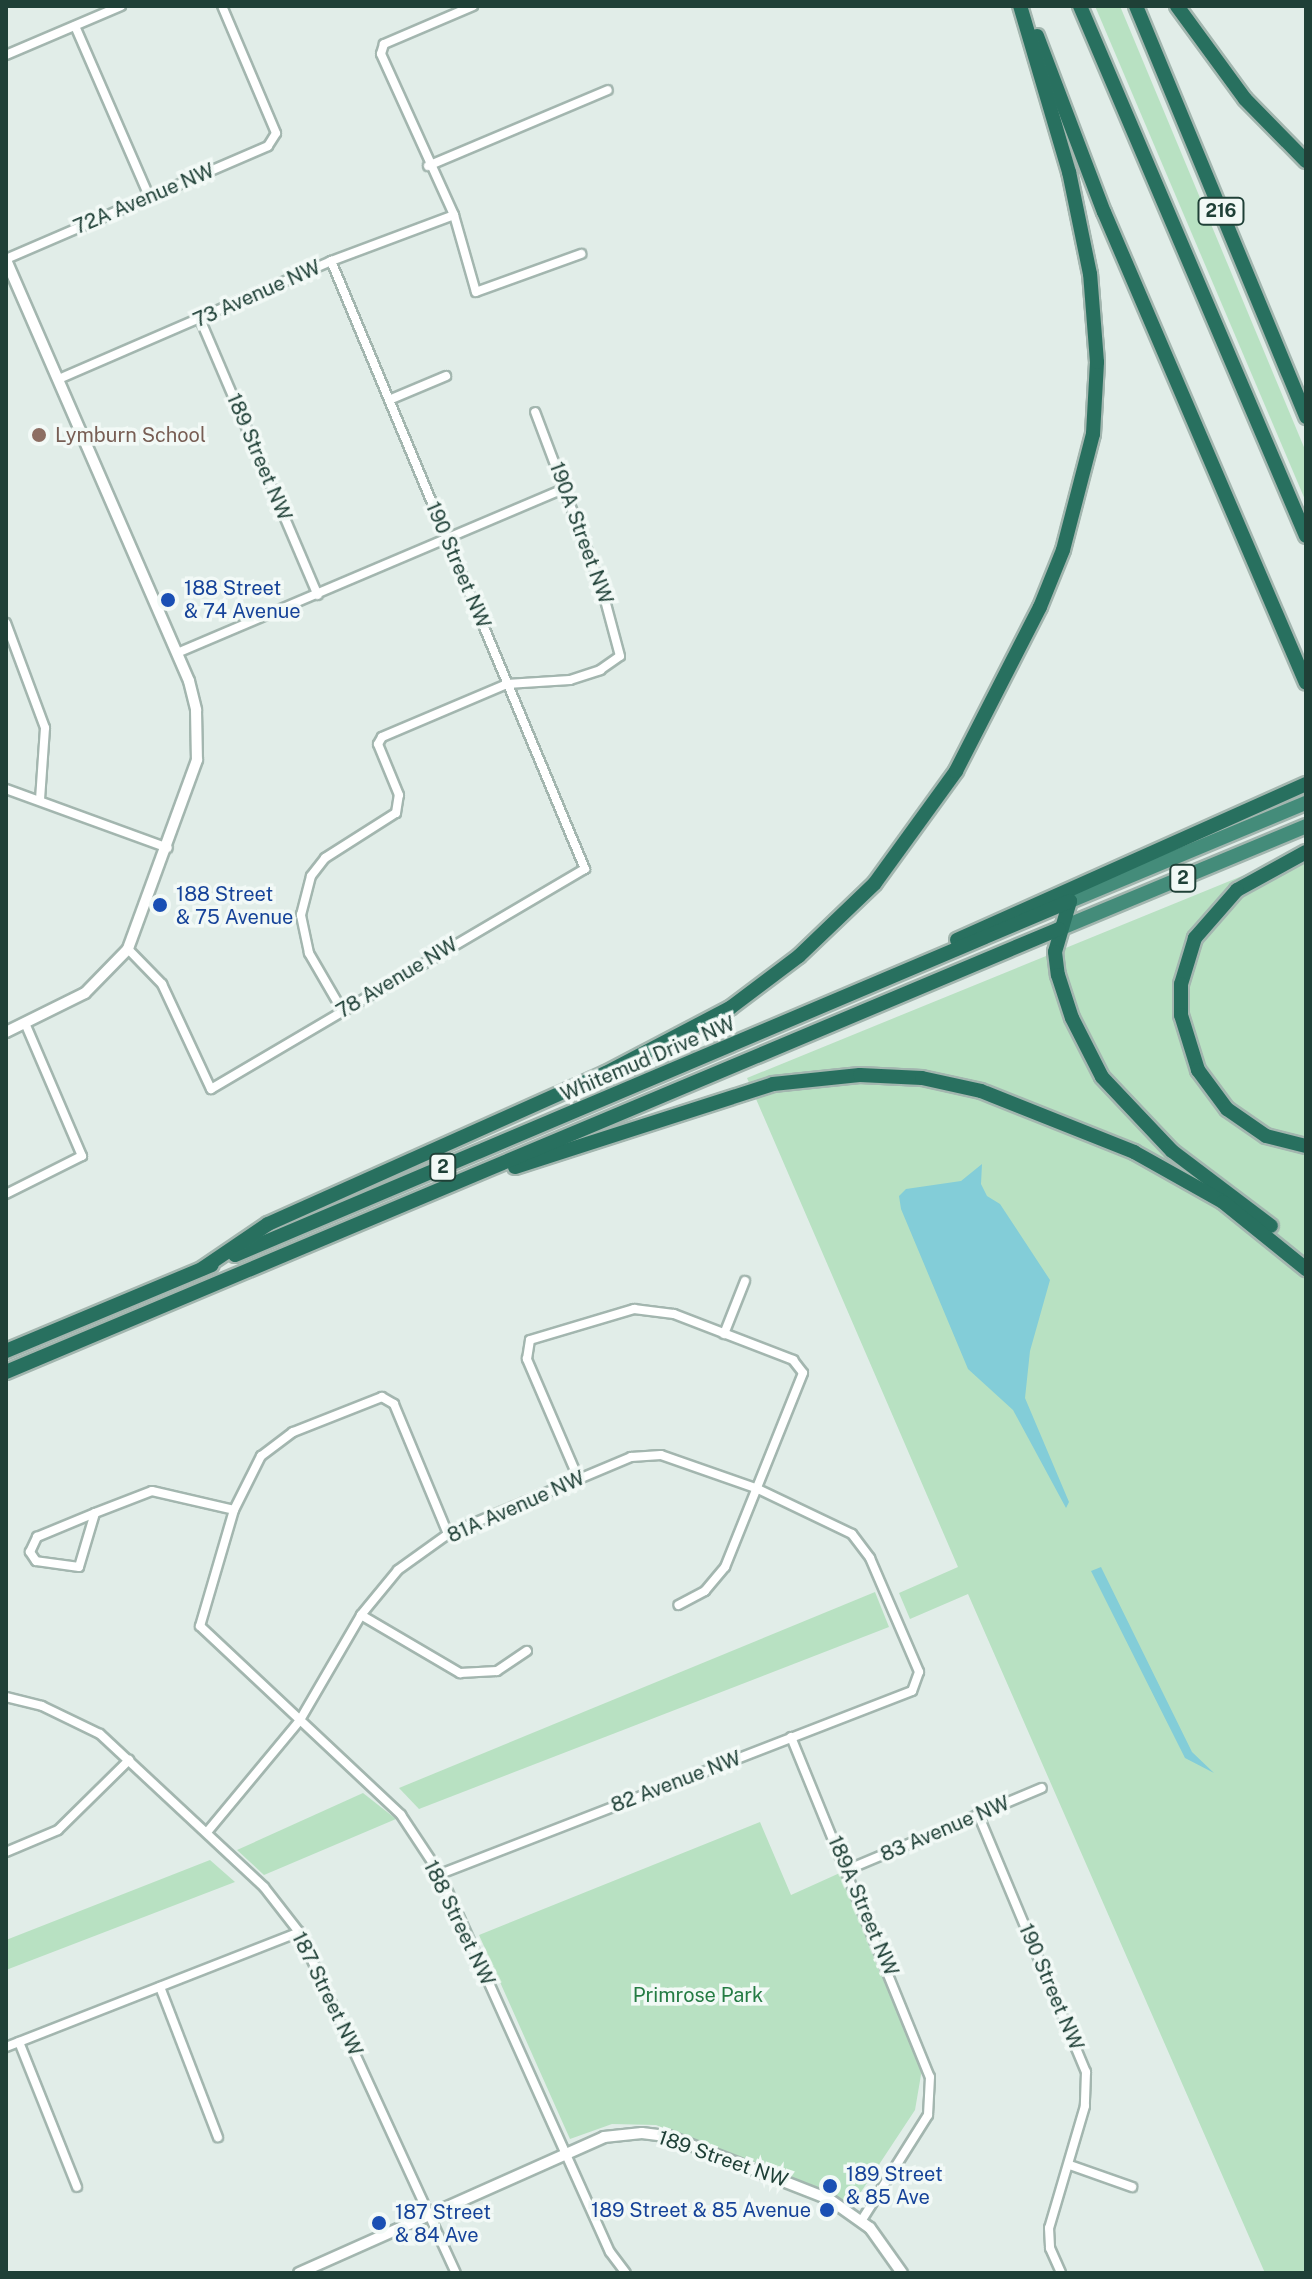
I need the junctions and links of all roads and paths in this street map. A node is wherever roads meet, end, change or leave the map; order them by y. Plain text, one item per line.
1 (121, 6) edge
2 (222, 6) edge
3 (473, 6) edge
4 (1020, 6) edge
5 (1026, 6) edge
6 (1080, 6) edge
7 (1136, 6) edge
8 (1177, 6) edge
9 (75, 26) junction
10 (6, 55) edge
11 (608, 90) dead end
12 (1306, 161) edge
13 (428, 166) junction
14 (149, 196) junction
15 (454, 215) junction
16 (581, 254) dead end
17 (6, 259) edge
18 (331, 261) junction
19 (200, 319) junction
20 (446, 376) dead end
21 (61, 378) junction
22 (389, 400) junction
23 (535, 412) dead end
24 (1306, 417) edge
25 (566, 488) junction
26 (1306, 536) edge
27 (449, 541) junction
28 (318, 595) junction
29 (6, 623) edge
30 (177, 653) junction
31 (1306, 683) edge
32 (507, 684) junction
33 (1306, 784) edge
34 (6, 789) edge
35 (40, 799) junction
36 (1306, 803) edge
37 (1306, 826) edge
38 (168, 848) junction
39 (1306, 852) edge
40 (585, 869) joint
41 (1070, 901) junction
42 (1059, 929) junction
43 (128, 949) junction
44 (880, 983) junction
45 (342, 1010) junction
46 (25, 1023) junction
47 (6, 1032) edge
48 (1306, 1146) edge
49 (6, 1194) edge
50 (374, 1216) junction
51 (1306, 1259) edge
52 (203, 1268) junction
53 (1306, 1269) edge
54 (745, 1281) dead end
55 (724, 1334) junction
56 (6, 1351) edge
57 (6, 1372) edge
58 (579, 1480) junction
59 (758, 1489) junction
60 (234, 1510) junction
61 (95, 1513) junction
62 (448, 1534) junction
63 (679, 1605) dead end
64 (361, 1615) junction
65 (527, 1651) dead end
66 (912, 1691) joint
67 (6, 1697) edge
68 (300, 1720) junction
69 (791, 1737) junction
70 (129, 1760) junction
71 (1042, 1788) dead end
72 (978, 1814) junction
73 (208, 1831) junction
74 (6, 1852) edge
75 (849, 1869) junction
76 (440, 1874) junction
77 (299, 1932) junction
78 (160, 1987) junction
79 (19, 2042) junction
80 (6, 2047) edge
81 (218, 2137) dead end
82 (565, 2154) junction
83 (1070, 2165) junction
84 (77, 2187) dead end
85 (1132, 2187) dead end
86 (431, 2214) junction
87 (862, 2220) junction
88 (299, 2273) edge
89 (456, 2273) edge
90 (626, 2273) edge
91 (902, 2273) edge
92 (1061, 2273) edge

1 - 9 street
2 - 14 street, 72A Avenue NW
3 - 13 street
4 - 52 highway
5 - 31 highway
6 - 26 highway, 216
7 - 24 highway, 216
8 - 12 highway
9 - 10 street
9 - 14 street
11 - 13 street
13 - 15 street
14 - 17 street, 72A Avenue NW
15 - 16 street
15 - 18 street, 73 Avenue NW
17 - 21 street
18 - 19 street, 73 Avenue NW
18 - 22 street, 190 Street NW
19 - 21 street, 73 Avenue NW
19 - 28 street, 189 Street NW
20 - 22 street
21 - 30 street
22 - 27 street, 190 Street NW
23 - 25 street, 190A Street NW
25 - 27 street
25 - 32 street, 190A Street NW
27 - 28 street
27 - 32 street, 190 Street NW
28 - 30 street
29 - 35 street
30 - 38 street
32 - 40 street, 190 Street NW
32 - 45 street
33 - 44 highway
34 - 35 street
35 - 38 street
36 - 41 highway, Whitemud Drive NW / 2
37 - 42 highway, Whitemud Drive NW / 2
38 - 43 street
39 - 48 highway
40 - 45 street, 78 Avenue NW
41 - 42 highway
41 - 44 highway, Whitemud Drive NW
42 - 50 highway, Whitemud Drive NW / 2
42 - 51 highway
43 - 45 street, 78 Avenue NW
43 - 46 street
44 - 52 highway, Whitemud Drive NW / 2
46 - 47 street
46 - 49 street
50 - 53 highway
50 - 57 highway, Whitemud Drive NW / 2
52 - 56 highway, Whitemud Drive NW / 2
54 - 55 street
55 - 58 street
55 - 59 street
58 - 59 street, 81A Avenue NW
58 - 62 street, 81A Avenue NW
59 - 63 street
59 - 66 street, 81A Avenue NW
60 - 61 street
60 - 62 street, 188 Street NW
60 - 68 street, 188 Street NW
61 - 61 street
62 - 64 street, 81A Avenue NW
64 - 65 street
64 - 68 street, 81A Avenue NW
66 - 69 street, 82 Avenue NW
67 - 70 street, 187 Street NW
68 - 73 street, 81A Avenue NW
68 - 76 street, 188 Street NW
69 - 75 street, 189A Street NW
69 - 76 street, 82 Avenue NW
70 - 73 street, 187 Street NW
70 - 74 street
71 - 72 street, 83 Avenue NW
72 - 75 street, 83 Avenue NW
72 - 83 street, 190 Street NW
73 - 77 street, 187 Street NW
75 - 87 street, 189A Street NW
76 - 82 street, 188 Street NW
77 - 78 street
77 - 86 street, 187 Street NW
78 - 79 street
78 - 81 street
79 - 80 street
79 - 84 street
82 - 86 street
82 - 87 street, 189 Street NW
82 - 90 street, 188 Street NW
83 - 85 street
83 - 92 street, 190 Street NW
86 - 88 street
86 - 89 street, 187 Street NW
87 - 91 street, 189 Street NW

